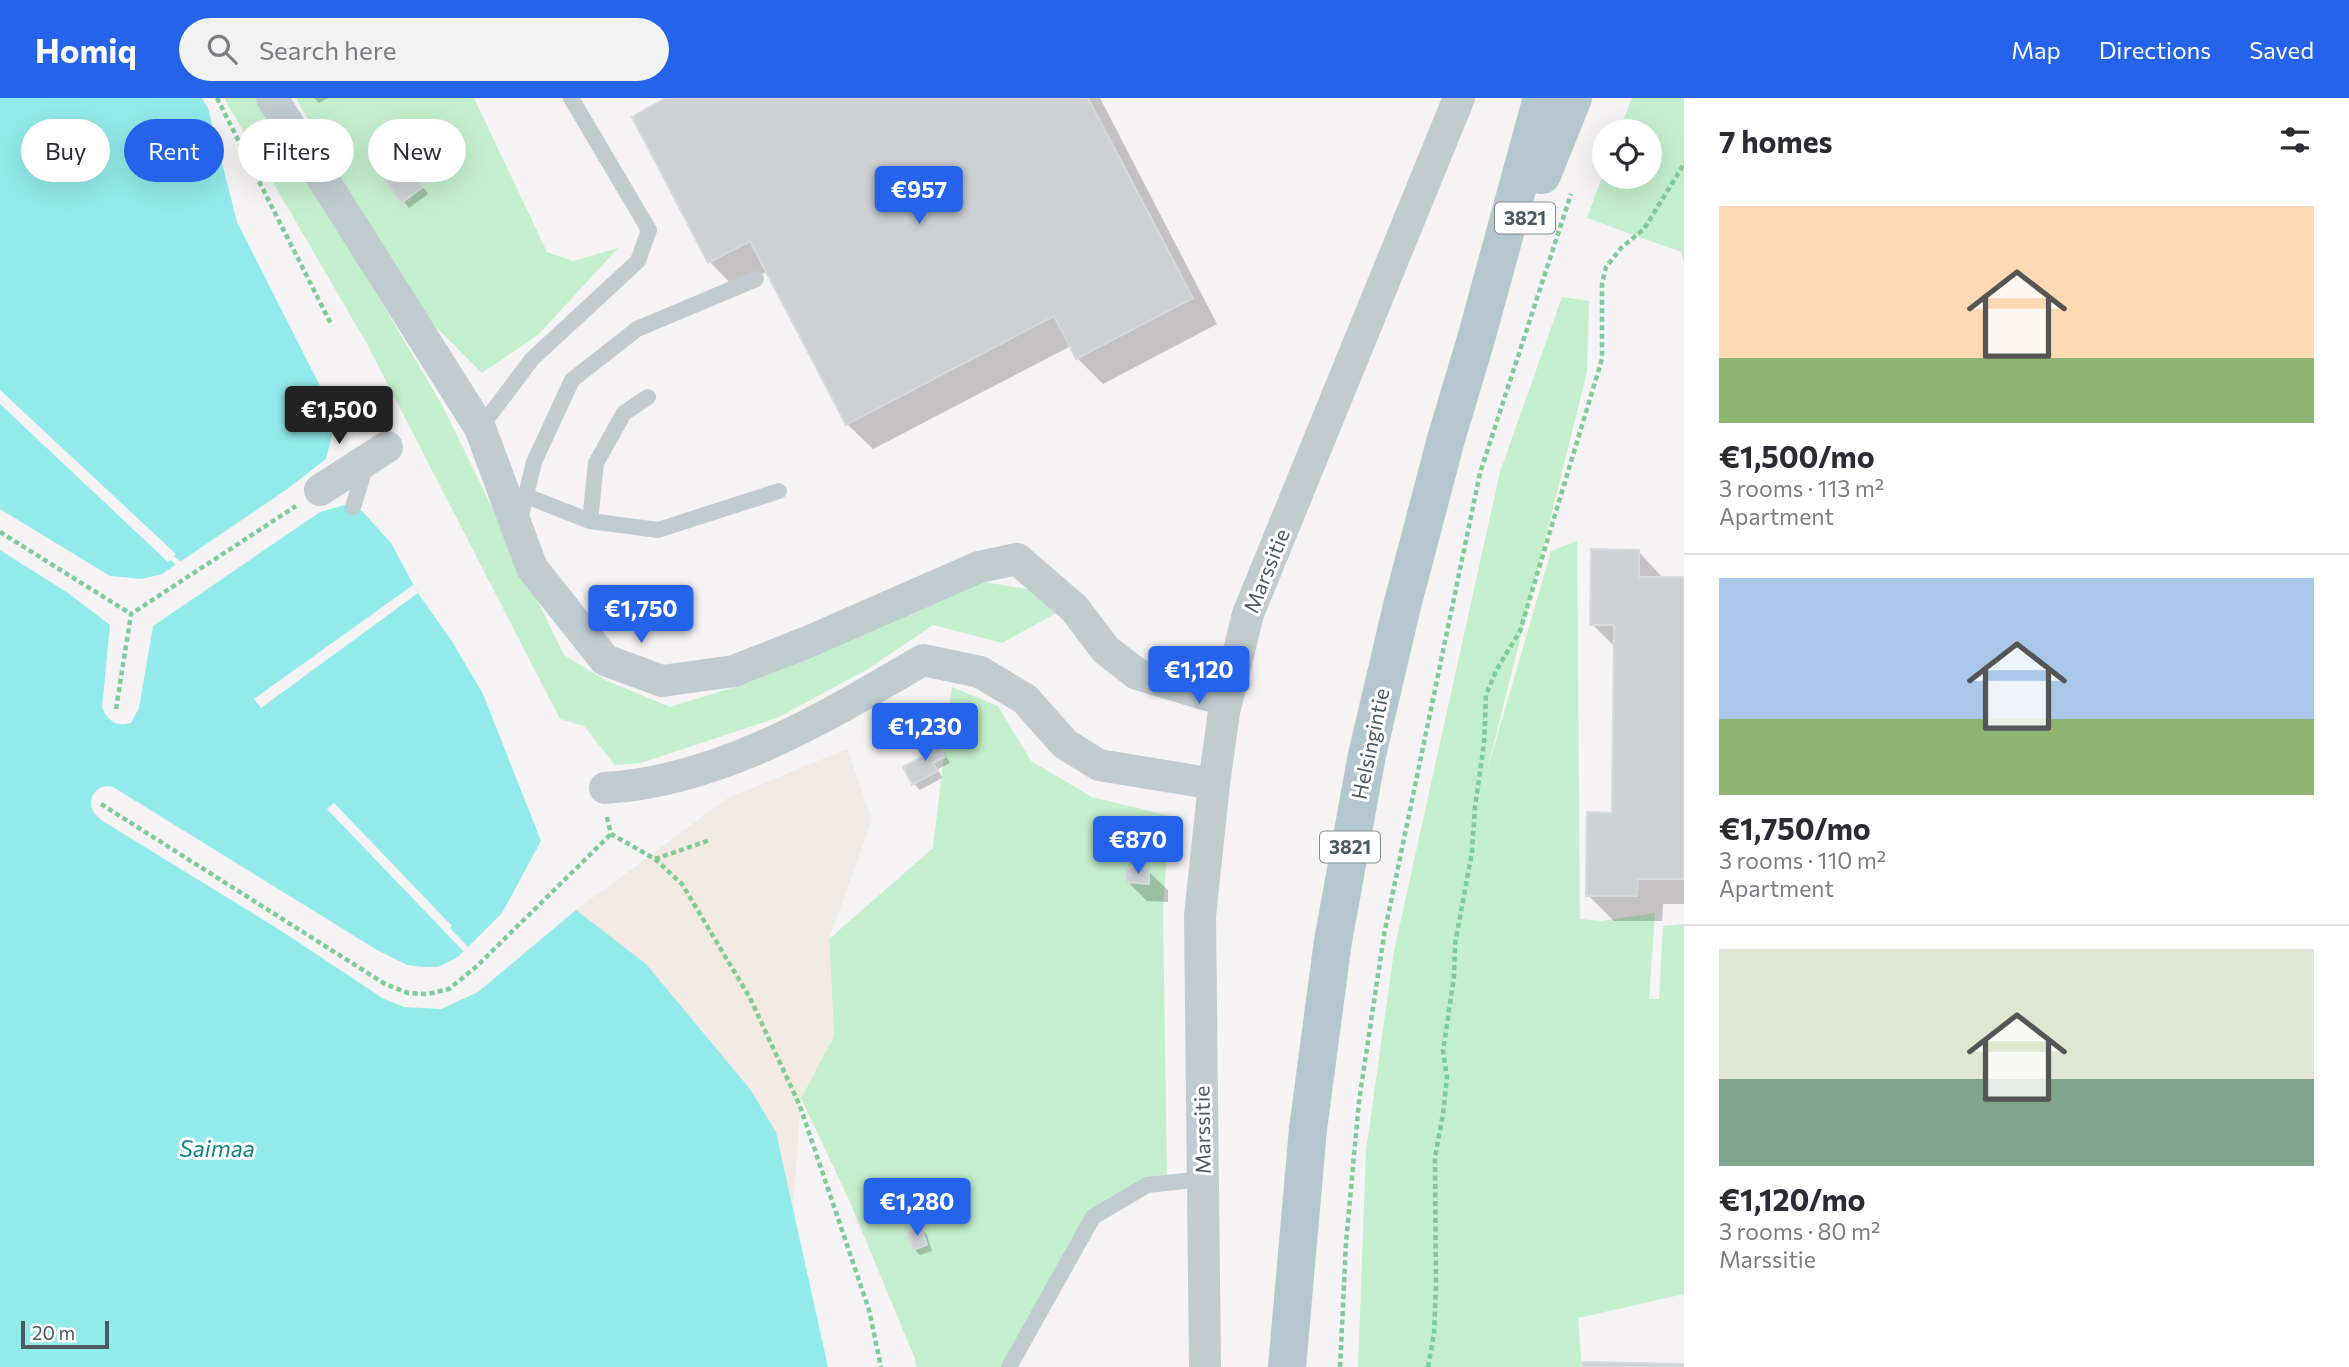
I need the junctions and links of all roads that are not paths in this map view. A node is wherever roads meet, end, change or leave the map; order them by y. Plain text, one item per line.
1 (272, 98) edge
2 (571, 98) edge
3 (1459, 98) edge
4 (1542, 98) edge
5 (1573, 98) edge
6 (756, 279) dead end
7 (1476, 339) junction
8 (648, 397) dead end
9 (480, 428) junction
10 (378, 453) joint
11 (320, 490) road end
12 (779, 491) dead end
13 (526, 496) junction
14 (353, 507) dead end
15 (590, 521) junction
16 (518, 529) junction
17 (1227, 701) junction
18 (1214, 784) junction
19 (605, 788) road end
20 (1203, 1179) junction
21 (1009, 1367) edge
22 (1205, 1367) edge
23 (1287, 1367) edge

1 - 9 street
2 - 9 lane
3 - 17 street, Marssitie
4 - 7 main road, Helsingintie / 3821
5 - 7 main road, Helsingintie / 3821
6 - 13 lane
7 - 23 main road, Helsingintie / 3821
8 - 15 lane
9 - 16 street
10 - 11 street
10 - 14 lane
12 - 15 lane
13 - 15 lane
13 - 16 lane
16 - 17 street
17 - 18 street, Marssitie
18 - 19 street
18 - 20 street, Marssitie
20 - 21 lane
20 - 22 street, Marssitie

